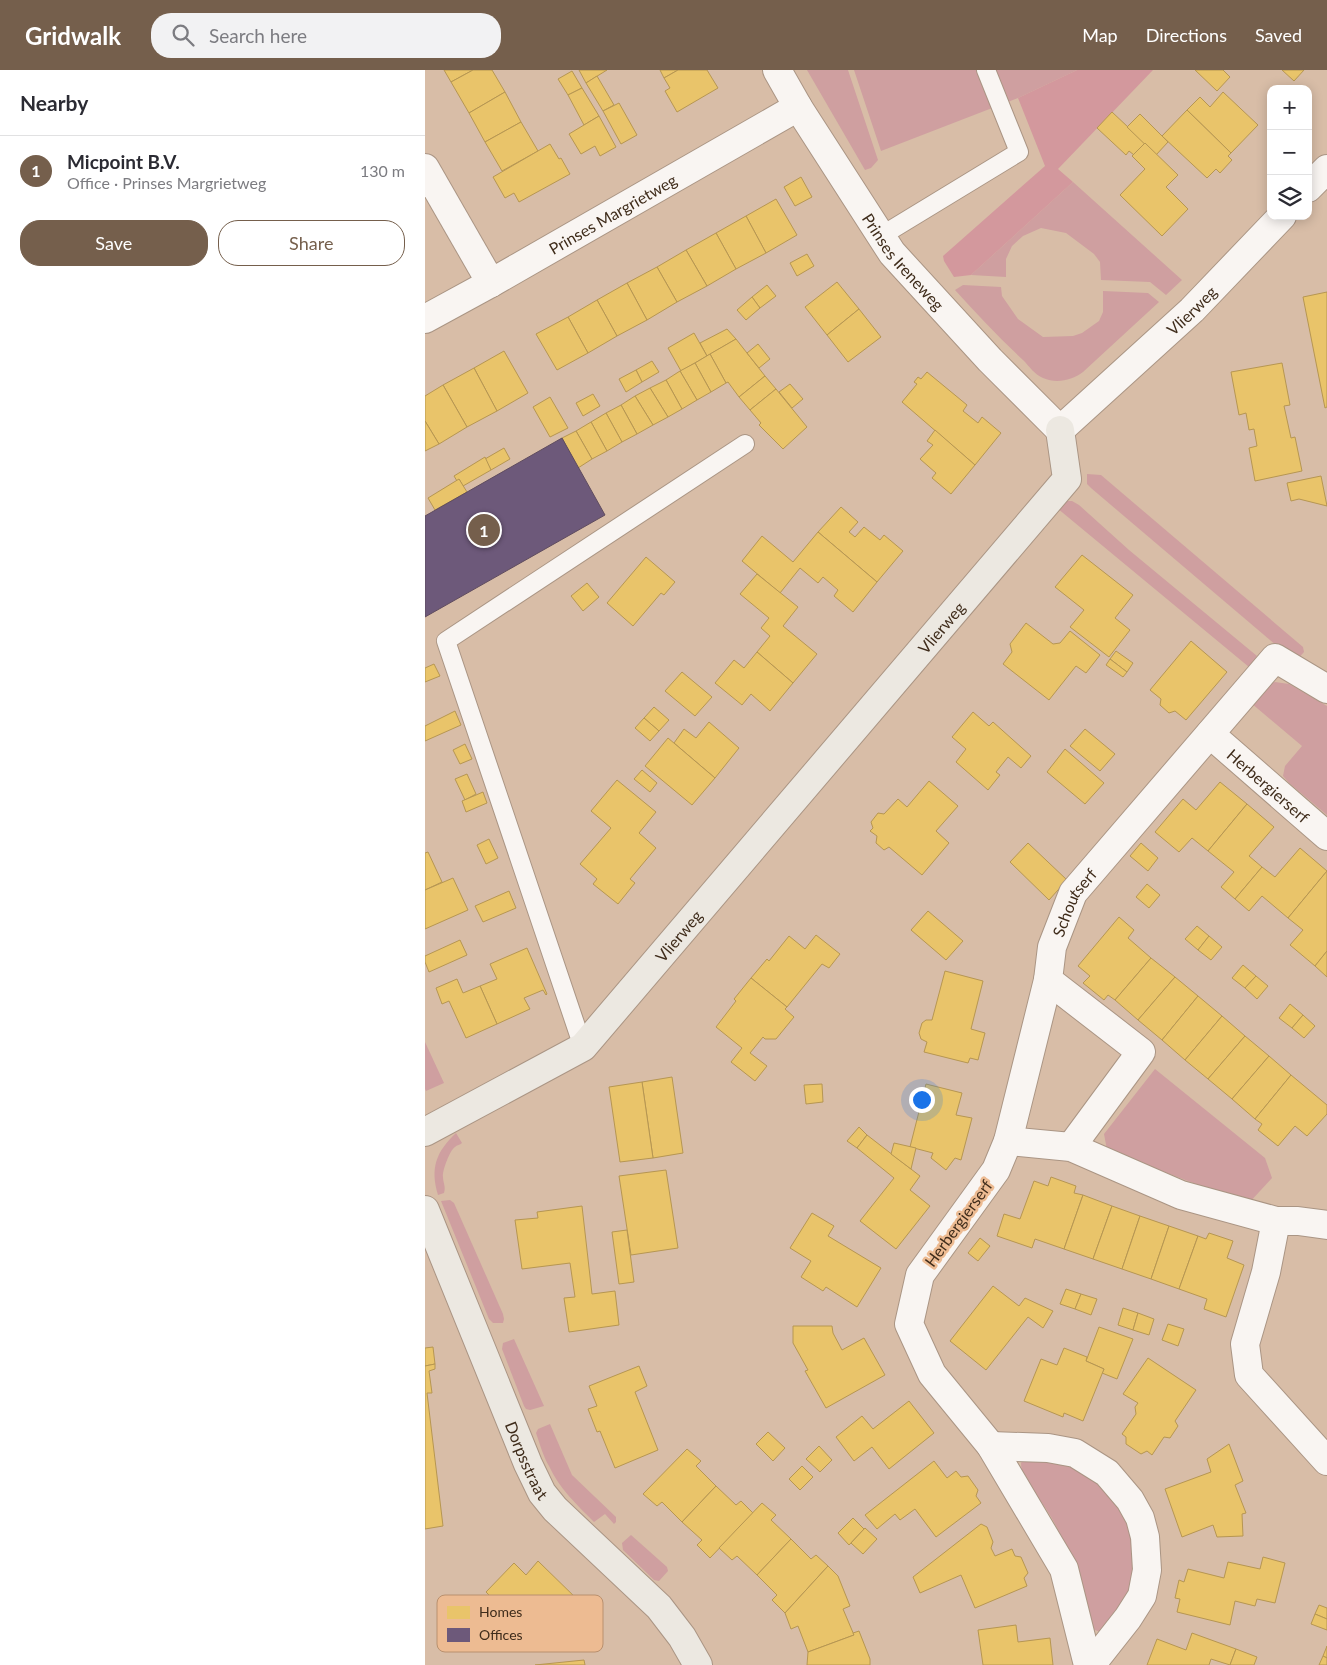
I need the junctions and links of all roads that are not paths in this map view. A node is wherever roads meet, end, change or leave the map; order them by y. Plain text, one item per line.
1 (777, 70) edge
2 (986, 70) edge
3 (798, 107) junction
4 (425, 168) edge
5 (1327, 169) edge
6 (1312, 184) edge
7 (1278, 220) edge
8 (881, 236) junction
9 (491, 283) junction
10 (425, 318) edge
11 (1060, 430) junction
12 (745, 444) dead end
13 (1327, 690) edge
14 (1210, 734) junction
15 (1327, 836) edge
16 (1048, 980) junction
17 (583, 1047) junction
18 (425, 1132) edge
19 (1008, 1141) junction
20 (1071, 1146) junction
21 (425, 1210) edge
22 (1275, 1221) junction
23 (1327, 1225) edge
24 (991, 1446) junction
25 (1327, 1461) edge
26 (698, 1665) edge
27 (1089, 1665) edge

1 - 3 street, Prinses Ireneweg
2 - 8 lane
3 - 8 street, Prinses Ireneweg
3 - 9 street, Prinses Margrietweg
4 - 9 street
5 - 6 street
7 - 11 street, Vlierweg
8 - 11 street, Prinses Ireneweg
9 - 10 street, Prinses Margrietweg
11 - 17 street, Vlierweg
12 - 17 lane
13 - 14 street, Schoutserf
14 - 15 street, Herbergierserf
14 - 16 street, Schoutserf
16 - 19 street, Herbergierserf
16 - 20 street
17 - 18 street, Vlierweg
19 - 20 street
19 - 24 street, Herbergierserf
20 - 22 street
21 - 26 street, Dorpsstraat
22 - 23 street
22 - 25 street
24 - 27 street, Herbergierserf
24 - 27 street, Herbergierserf

